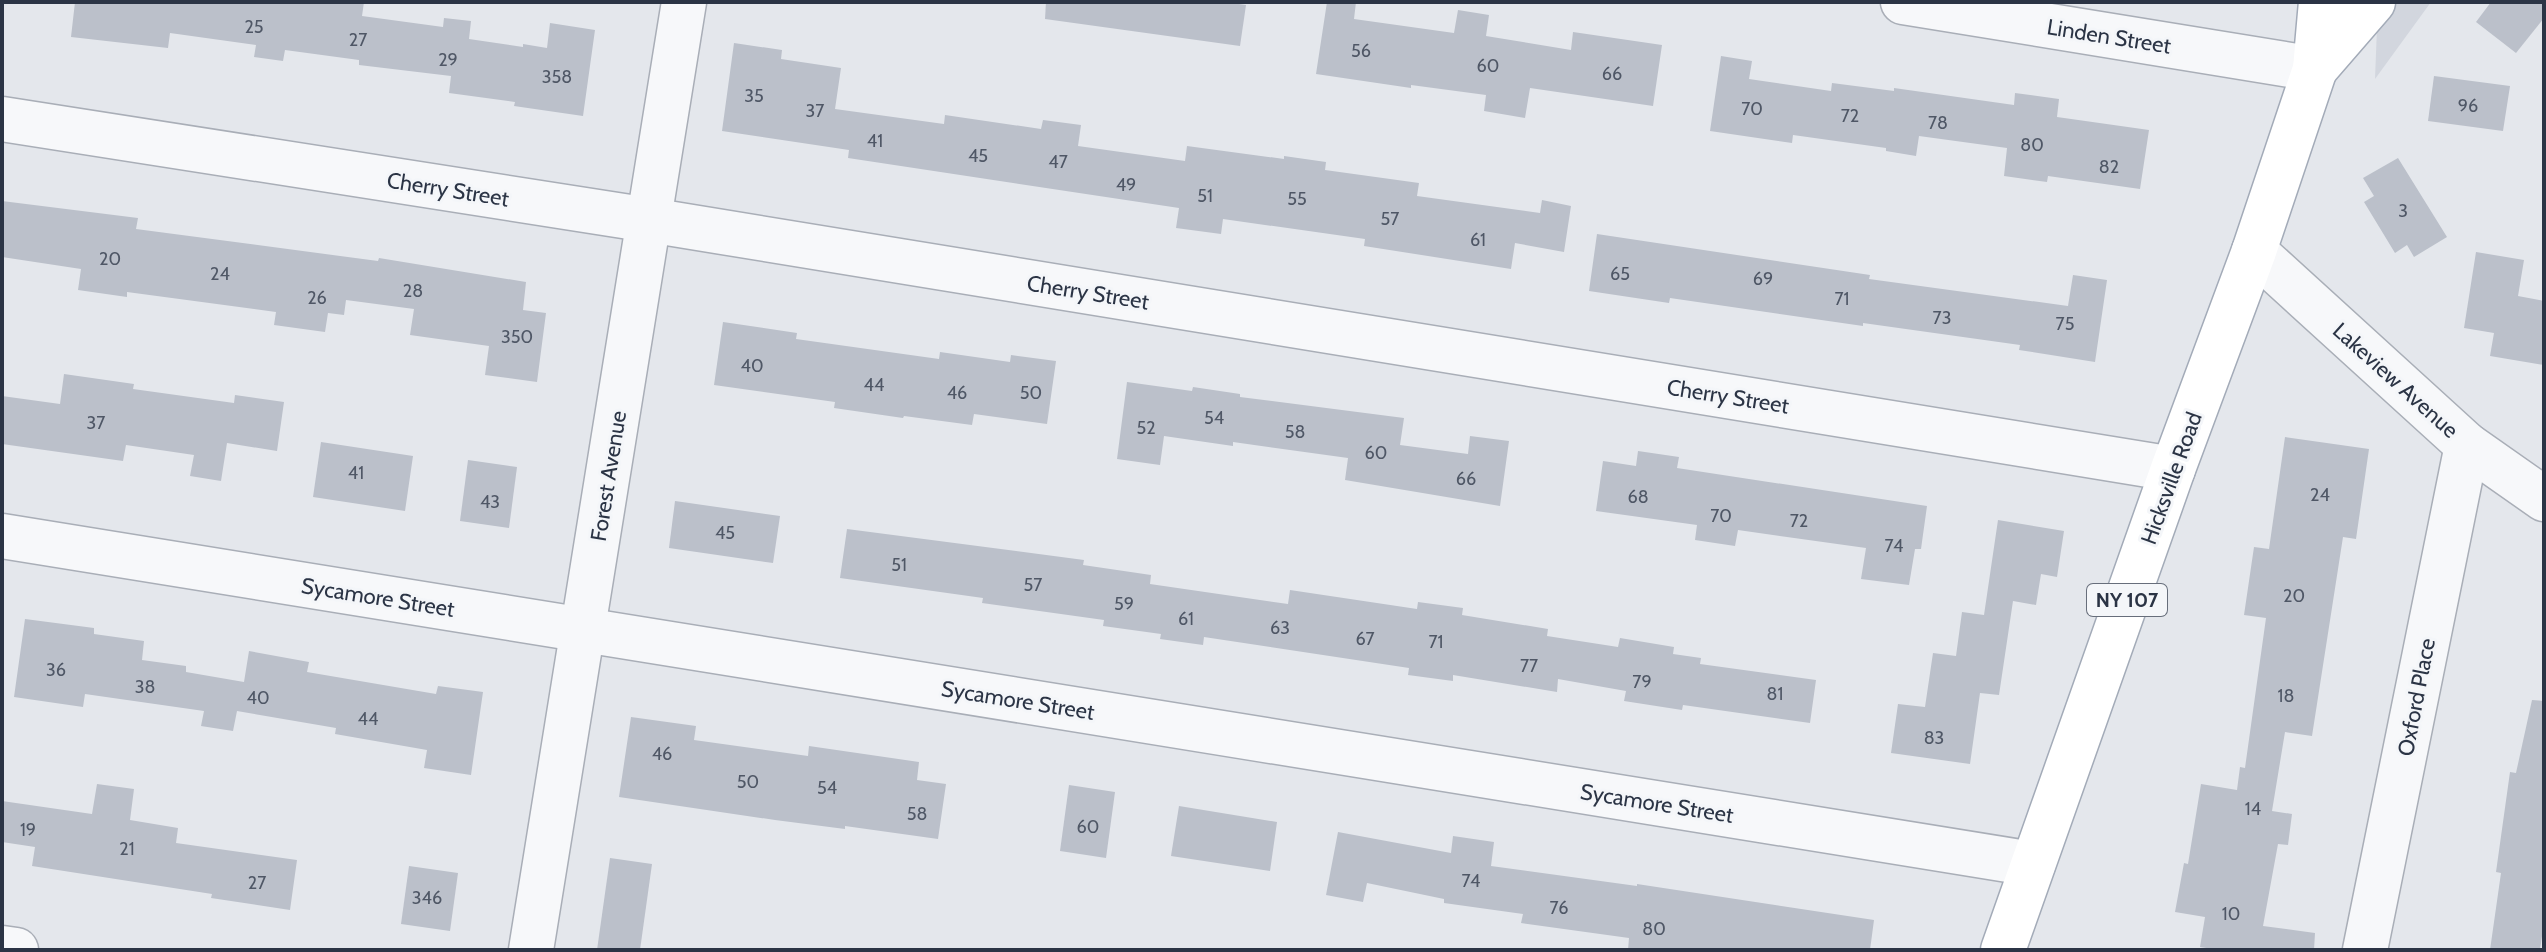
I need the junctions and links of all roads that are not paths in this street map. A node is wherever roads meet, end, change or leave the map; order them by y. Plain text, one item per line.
1 (684, 2) edge
2 (1903, 2) edge
3 (2321, 2) edge
4 (2373, 2) edge
5 (2315, 69) junction
6 (2, 119) edge
7 (649, 220) junction
8 (2254, 251) junction
9 (2467, 445) junction
10 (2173, 469) junction
11 (2544, 499) edge
12 (2, 536) edge
13 (583, 630) junction
14 (2033, 864) junction
15 (2, 948) edge
16 (16, 950) edge
17 (531, 950) edge
18 (2003, 950) edge
19 (2365, 950) edge

1 - 7 street, Forest Avenue
2 - 5 street, Linden Street
3 - 5 main road, Hicksville Road / NY 107
4 - 5 main road
5 - 8 main road, Hicksville Road / NY 107
6 - 7 street, Cherry Street
7 - 10 street, Cherry Street
7 - 13 street, Forest Avenue
8 - 9 street, Lakeview Avenue
8 - 10 main road, Hicksville Road / NY 107
9 - 11 street, Lakeview Avenue
9 - 19 street, Oxford Place
10 - 14 main road, Hicksville Road / NY 107
12 - 13 street, Sycamore Street
13 - 14 street, Sycamore Street
13 - 17 street, Forest Avenue
14 - 18 main road, Hicksville Road / NY 107
15 - 16 street

